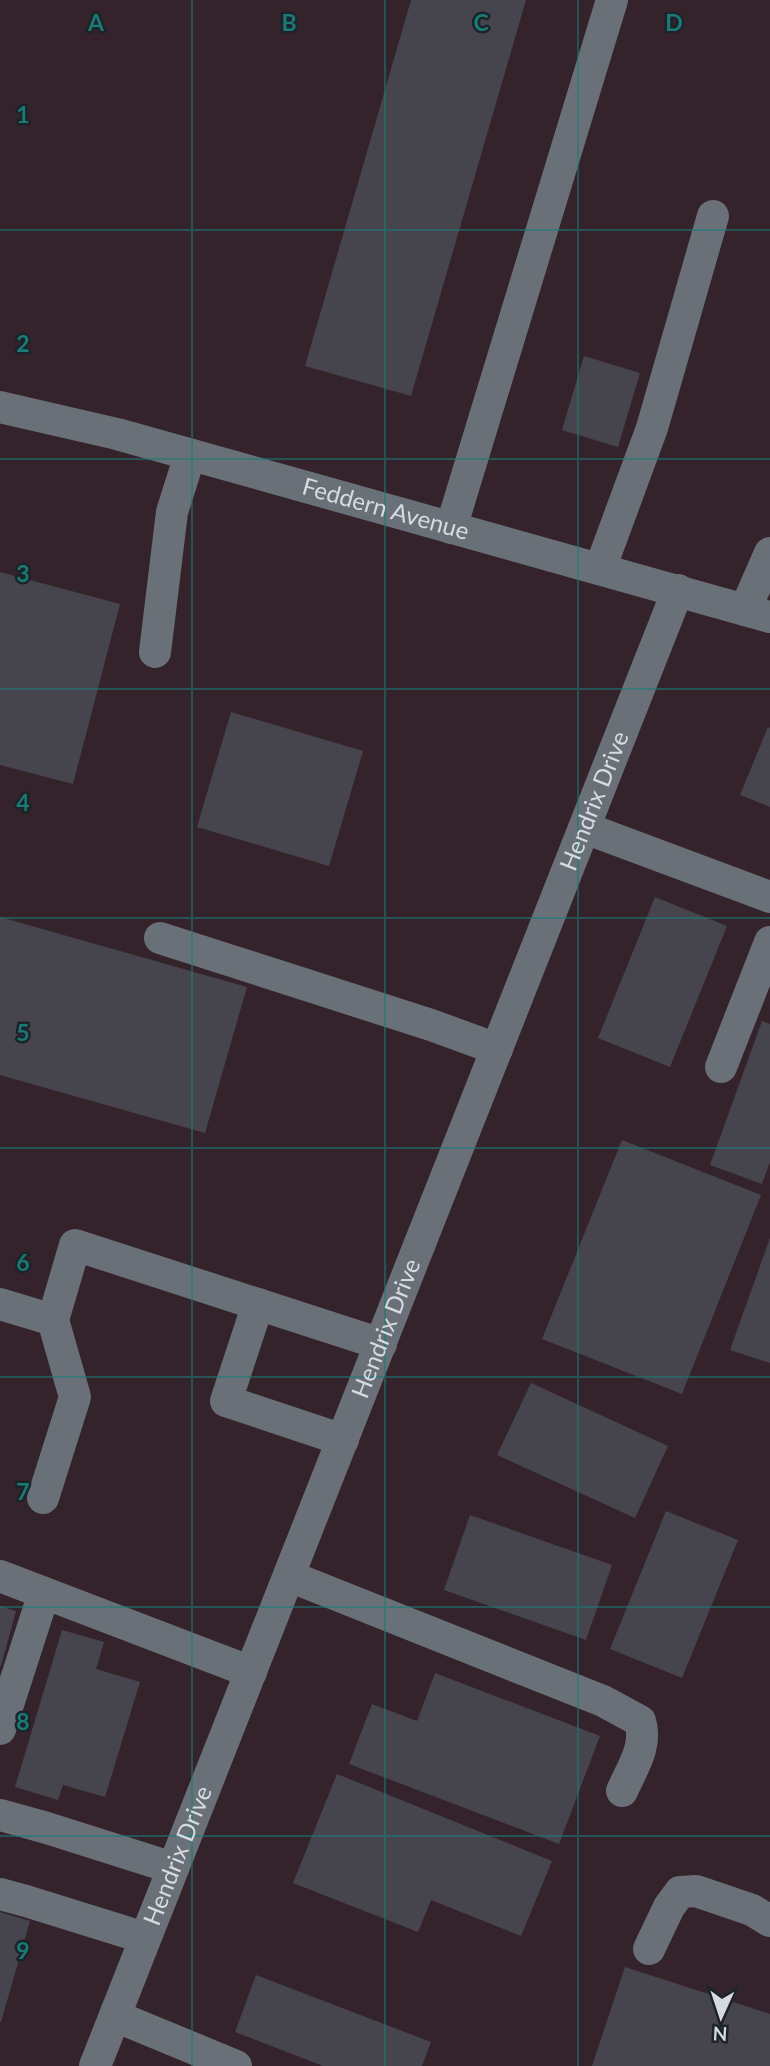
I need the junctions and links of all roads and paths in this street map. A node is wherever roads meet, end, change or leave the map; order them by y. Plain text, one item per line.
1 (612, 0) edge
2 (713, 216) dead end
3 (0, 407) edge
4 (190, 455) junction
5 (452, 527) junction
6 (770, 553) edge
7 (600, 569) junction
8 (678, 590) junction
9 (758, 613) edge
10 (155, 652) dead end
11 (585, 828) junction
12 (770, 897) edge
13 (160, 938) dead end
14 (770, 942) edge
15 (497, 1049) junction
16 (721, 1066) dead end
17 (0, 1304) edge
18 (258, 1304) junction
19 (53, 1320) junction
20 (381, 1344) junction
21 (343, 1440) junction
22 (43, 1498) dead end
23 (0, 1576) edge
24 (289, 1576) junction
25 (44, 1593) junction
26 (251, 1672) junction
27 (0, 1730) edge
28 (622, 1791) dead end
29 (0, 1815) edge
30 (173, 1868) junction
31 (0, 1894) edge
32 (770, 1921) edge
33 (145, 1938) junction
34 (649, 1949) dead end
35 (115, 2015) junction
36 (95, 2066) edge
37 (236, 2066) edge

1 - 5 street
2 - 7 street
3 - 4 street, Feddern Avenue
4 - 5 street, Feddern Avenue
4 - 10 street
5 - 7 street, Feddern Avenue
6 - 9 street
7 - 8 street, Feddern Avenue
8 - 9 street, Feddern Avenue
8 - 11 street, Hendrix Drive
11 - 12 street
11 - 15 street, Hendrix Drive
13 - 15 street
14 - 16 street
15 - 20 street, Hendrix Drive
17 - 19 street
18 - 19 street
18 - 20 street
18 - 21 street
19 - 22 street
20 - 21 street, Hendrix Drive
21 - 24 street, Hendrix Drive
23 - 25 street
24 - 26 street, Hendrix Drive
24 - 28 street
25 - 26 street
25 - 27 street
26 - 30 street, Hendrix Drive
29 - 30 street
30 - 33 street, Hendrix Drive
31 - 33 street
32 - 34 street
33 - 35 street, Hendrix Drive
35 - 36 street, Hendrix Drive
35 - 37 street

